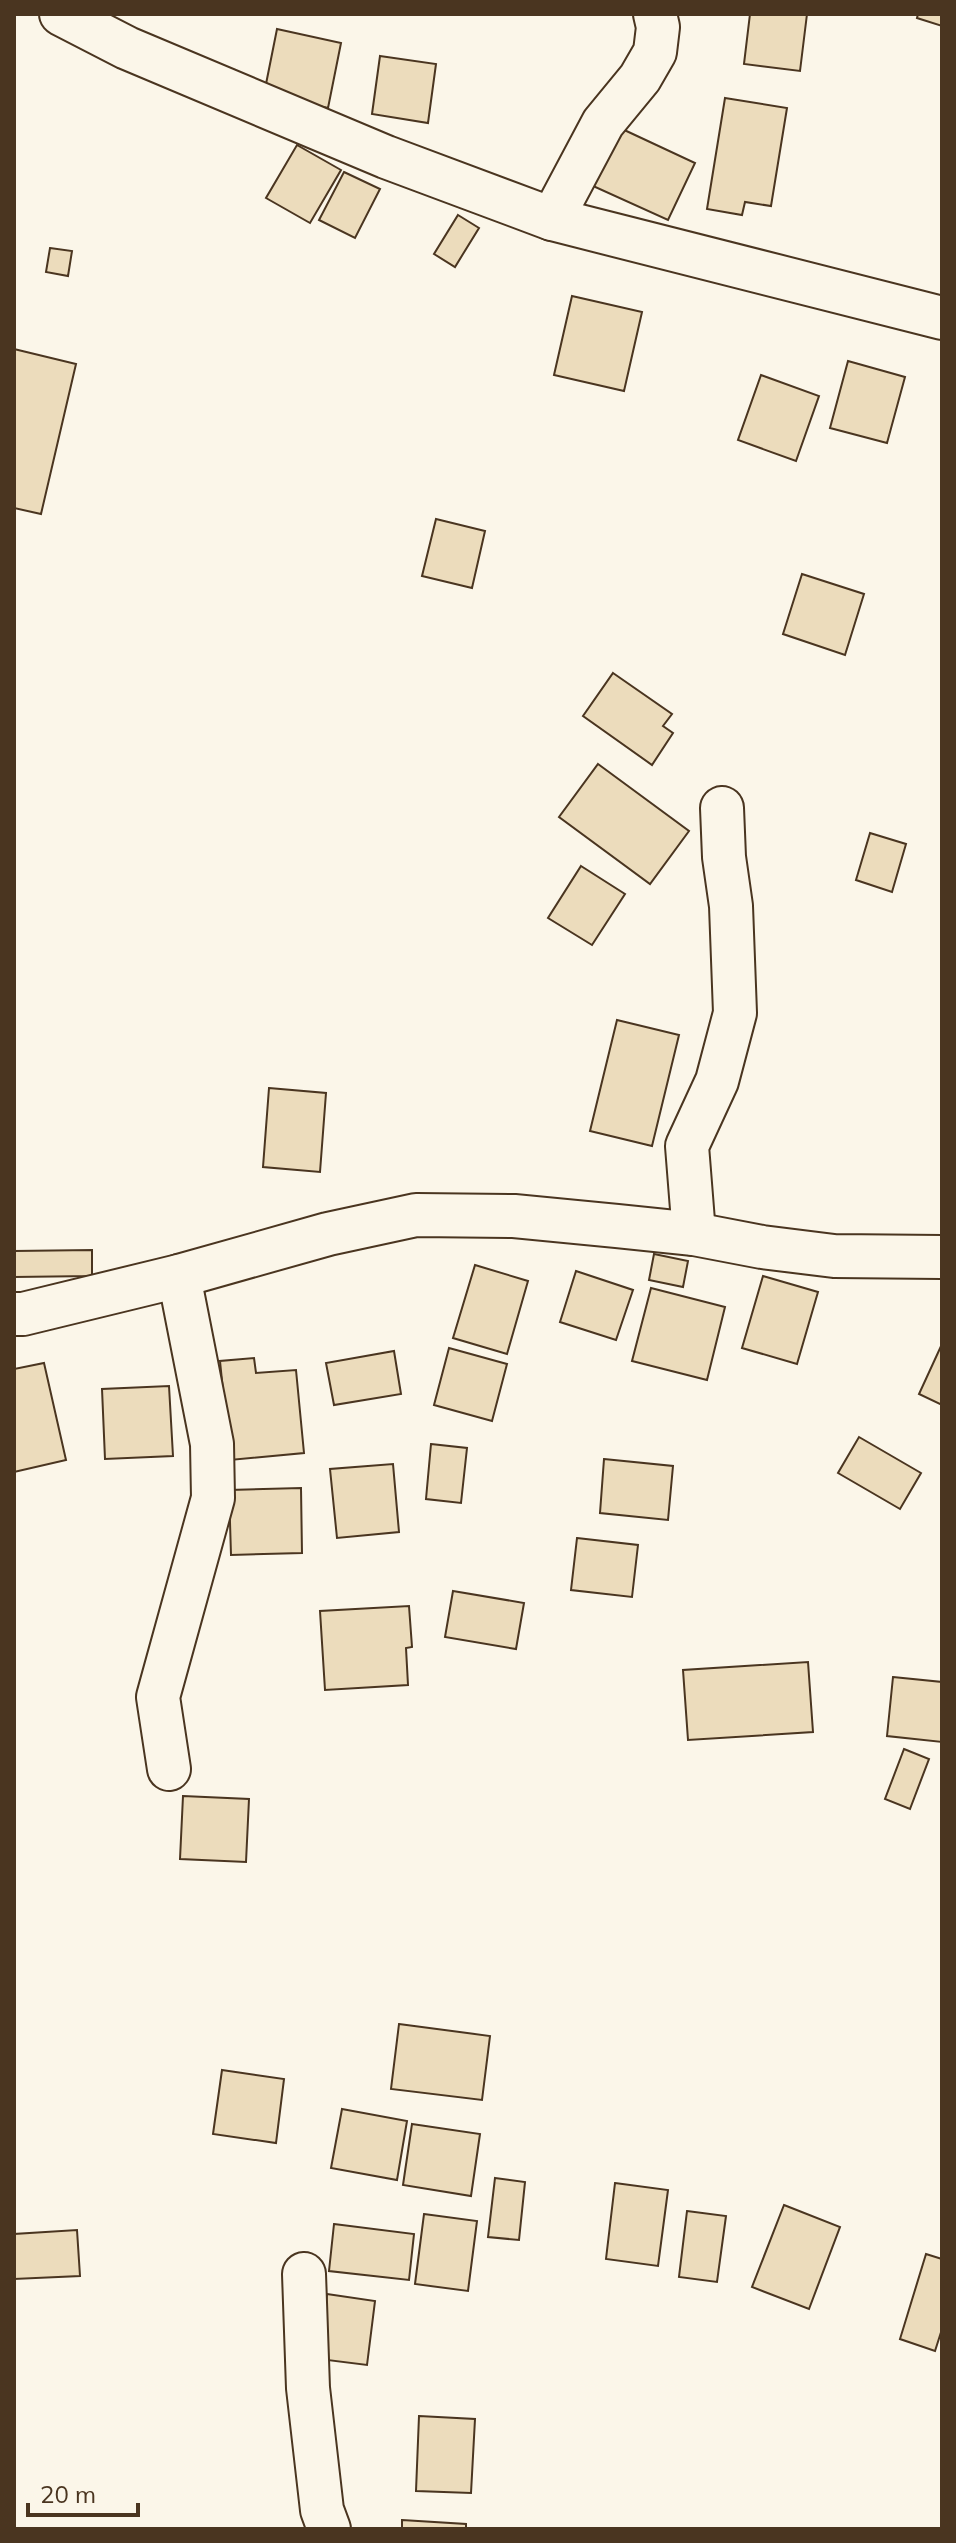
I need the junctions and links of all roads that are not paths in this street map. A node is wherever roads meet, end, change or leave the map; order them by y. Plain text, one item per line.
1 (61, 14) edge
2 (655, 14) edge
3 (552, 219) junction
4 (942, 318) edge
5 (722, 808) dead end
6 (694, 1234) junction
7 (942, 1257) edge
8 (179, 1276) junction
9 (14, 1314) edge
10 (169, 1769) dead end
11 (304, 2274) dead end
12 (329, 2529) edge

1 - 3 street
2 - 3 street
3 - 4 street
5 - 6 street
6 - 7 street
6 - 8 street
8 - 9 street
8 - 10 street
11 - 12 street

